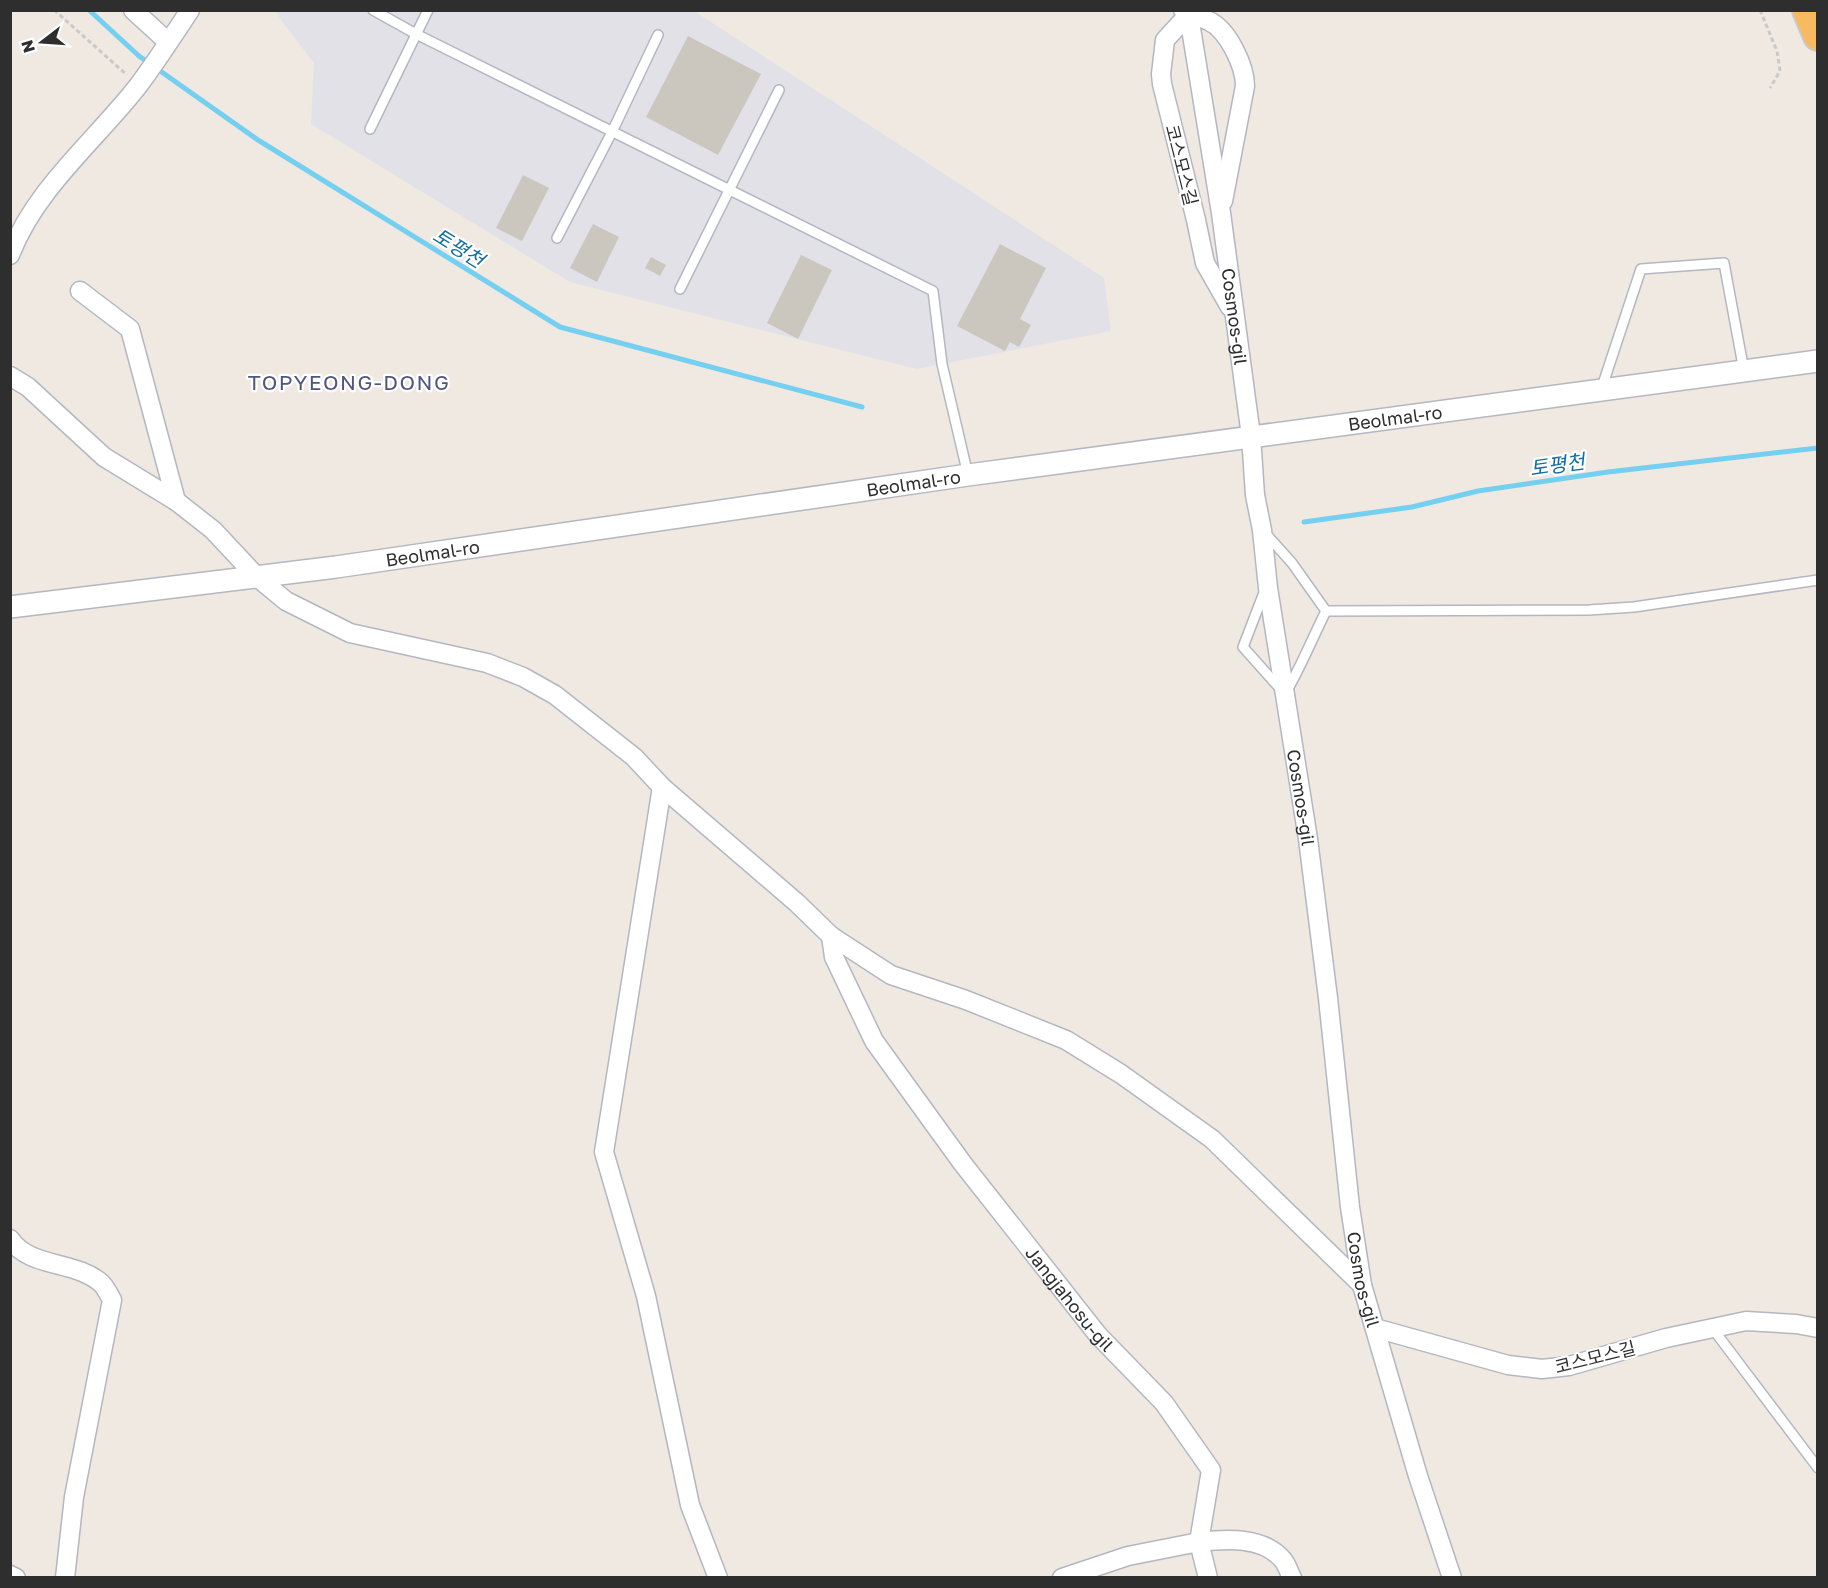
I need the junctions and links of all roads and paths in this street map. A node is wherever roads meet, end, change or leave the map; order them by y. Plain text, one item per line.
1 (54, 10) edge
2 (133, 10) edge
3 (190, 10) edge
4 (373, 10) edge
5 (428, 10) edge
6 (1760, 10) edge
7 (1807, 10) edge
8 (1186, 12) edge
9 (417, 34) junction
10 (658, 35) dead end
11 (1818, 36) edge
12 (168, 42) junction
13 (148, 71) junction
14 (1770, 88) dead end
15 (778, 90) dead end
16 (370, 129) dead end
17 (612, 132) junction
18 (729, 188) junction
19 (1221, 213) junction
20 (557, 238) dead end
21 (10, 255) edge
22 (680, 289) dead end
23 (80, 291) dead end
24 (1235, 316) junction
25 (1818, 348) edge
26 (1818, 361) edge
27 (1786, 365) junction
28 (1744, 371) junction
29 (1818, 373) edge
30 (10, 376) edge
31 (1601, 390) junction
32 (1251, 436) junction
33 (968, 475) junction
34 (176, 501) junction
35 (1262, 530) junction
36 (257, 577) junction
37 (1818, 580) edge
38 (1268, 582) junction
39 (10, 607) edge
40 (1326, 611) junction
41 (1286, 694) junction
42 (662, 787) junction
43 (831, 936) junction
44 (10, 1239) edge
45 (1362, 1285) junction
46 (1375, 1328) junction
47 (1818, 1328) edge
48 (1713, 1329) junction
49 (1818, 1468) edge
50 (1198, 1542) junction
51 (10, 1575) edge
52 (16, 1578) edge
53 (65, 1578) edge
54 (718, 1578) edge
55 (1062, 1578) edge
56 (1208, 1578) edge
57 (1292, 1578) edge
58 (1452, 1578) edge

1 - 13 path
2 - 12 street
3 - 12 street
4 - 9 lane
5 - 9 lane
6 - 14 path
7 - 11 highway
8 - 19 street, Cosmos-gil
8 - 19 street, 코스모스길
8 - 24 street, 코스모스길
9 - 16 lane
9 - 17 lane
10 - 17 lane
12 - 13 street
13 - 21 street
15 - 18 lane
17 - 18 lane
17 - 20 lane
18 - 22 lane
18 - 33 lane
19 - 24 street, Cosmos-gil
23 - 34 street
24 - 32 street, Cosmos-gil
25 - 27 street
26 - 27 street, Beolmal-ro
27 - 28 street, Beolmal-ro
27 - 29 street
28 - 31 street, Beolmal-ro
28 - 31 lane
30 - 34 street
31 - 32 street, Beolmal-ro
32 - 33 street, Beolmal-ro
32 - 35 street, Cosmos-gil
33 - 36 street, Beolmal-ro
34 - 36 street
35 - 38 street, Cosmos-gil
35 - 40 lane
36 - 39 street, Beolmal-ro
36 - 42 street
37 - 40 lane
38 - 41 street, Cosmos-gil
38 - 41 lane
40 - 41 lane
41 - 45 street, Cosmos-gil
42 - 43 street
42 - 54 street
43 - 45 street
43 - 50 street, Jangjahosu-gil
44 - 53 street
45 - 46 street, Cosmos-gil
46 - 48 street, 코스모스길
46 - 58 street, Cosmos-gil
47 - 48 street, 코스모스길
48 - 49 lane
50 - 55 street
50 - 56 street
50 - 57 street
51 - 52 street

